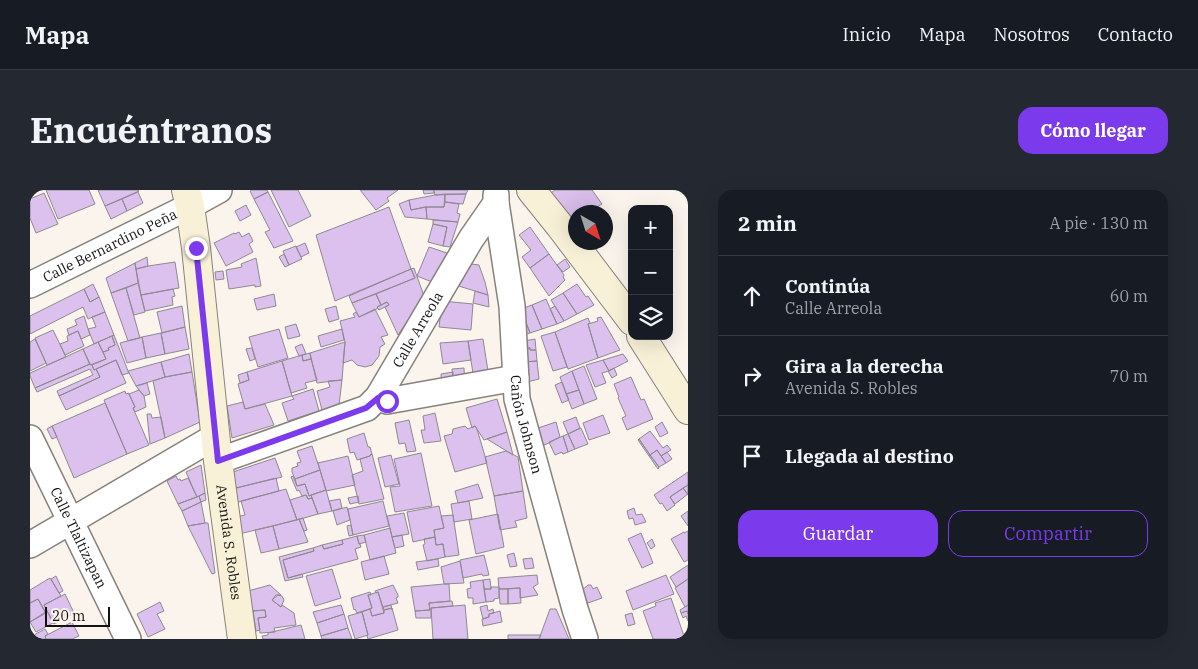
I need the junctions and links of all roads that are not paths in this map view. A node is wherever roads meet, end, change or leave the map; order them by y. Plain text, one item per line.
1 (219, 190) edge
2 (531, 190) edge
3 (496, 197) edge
4 (188, 198) edge
5 (30, 285) edge
6 (628, 316) edge
7 (644, 340) edge
8 (516, 378) junction
9 (378, 398) junction
10 (688, 410) edge
11 (30, 438) edge
12 (217, 448) junction
13 (70, 521) junction
14 (30, 545) edge
15 (128, 639) edge
16 (242, 639) edge
17 (585, 639) edge

1 - 4 street, Calle Bernardino Peña
2 - 6 street
3 - 8 street, Cañón Johnson
3 - 9 street, Calle Arreola
4 - 5 street, Calle Bernardino Peña
4 - 12 street, Avenida S. Robles
7 - 10 street
8 - 9 street
8 - 17 street, Cañón Johnson
9 - 12 street, Calle Arreola
11 - 13 street, Calle Tlaltizapan
12 - 13 street, Calle Arreola
12 - 16 street, Avenida S. Robles
13 - 14 street, Calle Arreola
13 - 15 street, Calle Tlaltizapan

